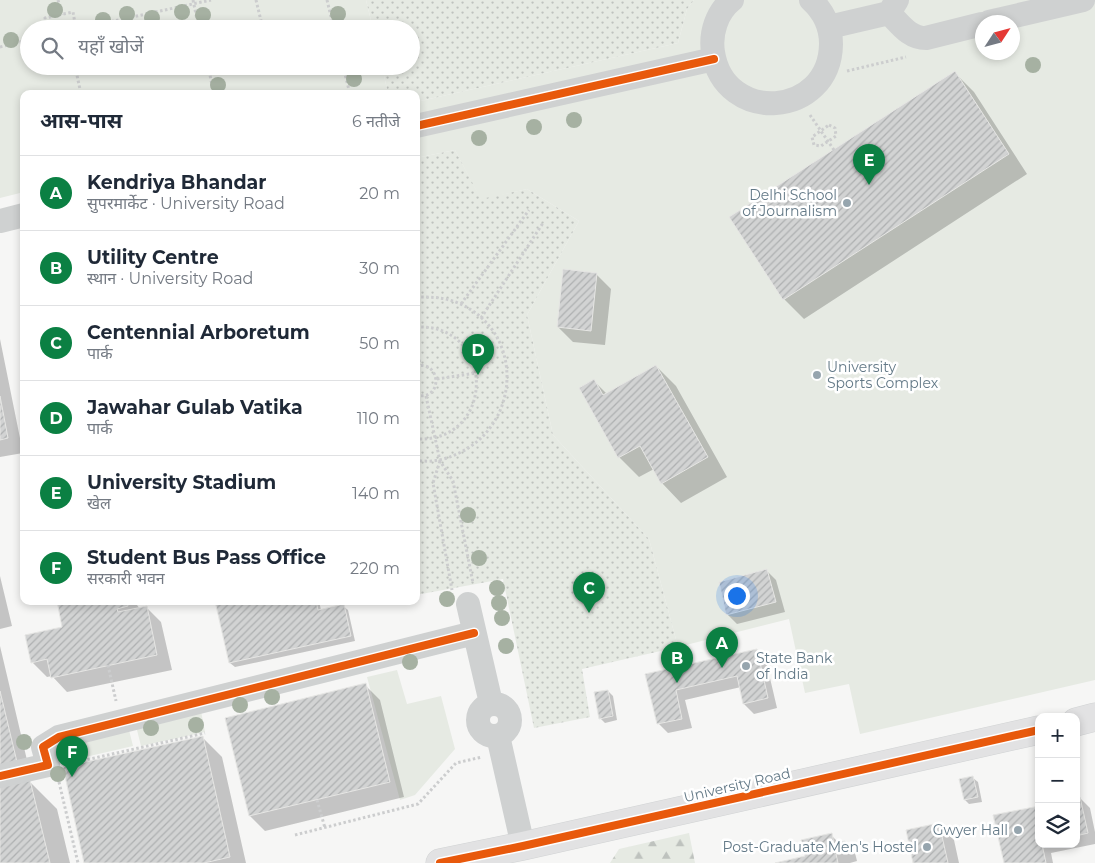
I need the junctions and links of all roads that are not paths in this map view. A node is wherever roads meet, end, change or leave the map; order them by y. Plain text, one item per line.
1 (732, 0) edge
2 (811, 0) edge
3 (1083, 0) edge
4 (893, 7) edge
5 (1019, 15) edge
6 (975, 26) edge
7 (829, 27) junction
8 (714, 59) junction
9 (420, 125) edge
10 (20, 216) edge
11 (0, 221) edge
12 (468, 604) road end
13 (474, 633) junction
14 (1095, 717) edge
15 (1080, 721) edge
16 (1035, 731) edge
17 (0, 776) edge
18 (523, 846) junction
19 (440, 863) edge

1 - 8 street
2 - 7 street
3 - 5 street
4 - 6 street
4 - 7 street
7 - 8 street
8 - 9 street
10 - 11 street
12 - 13 street
13 - 17 street
13 - 18 street
14 - 15 street
16 - 18 street, University Road
18 - 19 street, University Road

